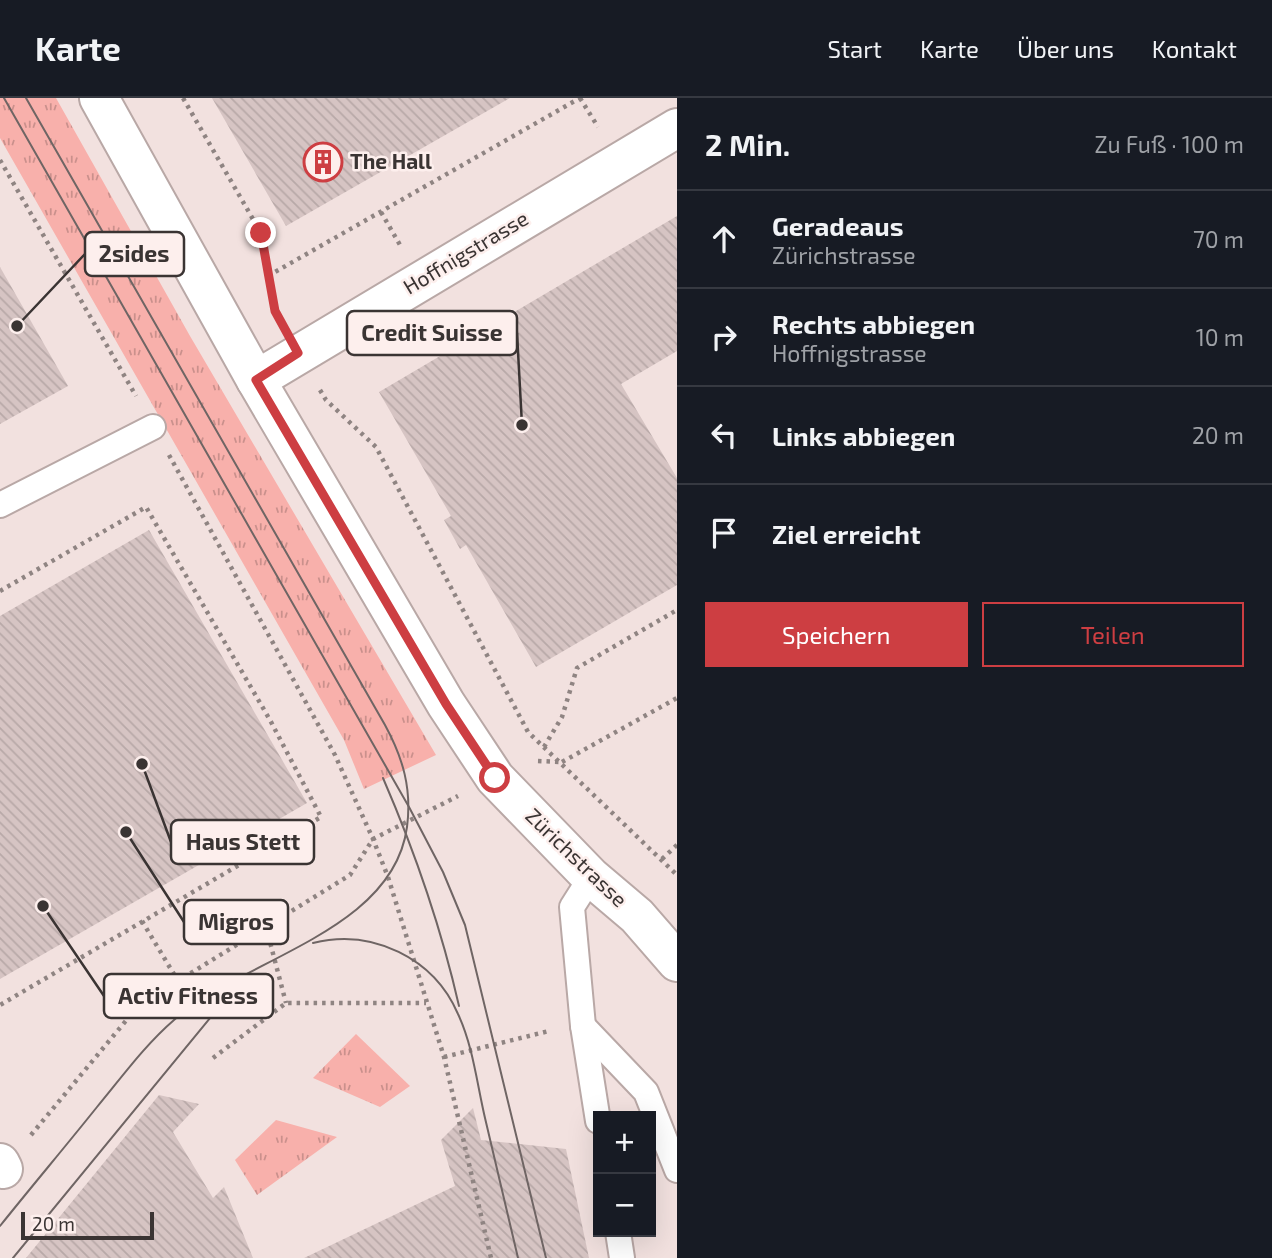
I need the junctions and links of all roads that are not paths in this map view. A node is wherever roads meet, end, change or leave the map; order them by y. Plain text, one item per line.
1 (99, 98) edge
2 (677, 128) edge
3 (256, 380) junction
4 (153, 426) road end
5 (0, 505) edge
6 (591, 877) junction
7 (677, 962) edge
8 (583, 1026) junction
9 (596, 1111) edge
10 (677, 1170) edge
11 (619, 1237) edge
12 (622, 1258) edge

1 - 3 main road, Zürichstrasse
2 - 3 main road, Hoffnigstrasse
3 - 6 main road, Zürichstrasse
4 - 5 lane
6 - 7 main road, Zürichstrasse
6 - 8 lane
8 - 9 lane
8 - 10 lane
11 - 12 lane

